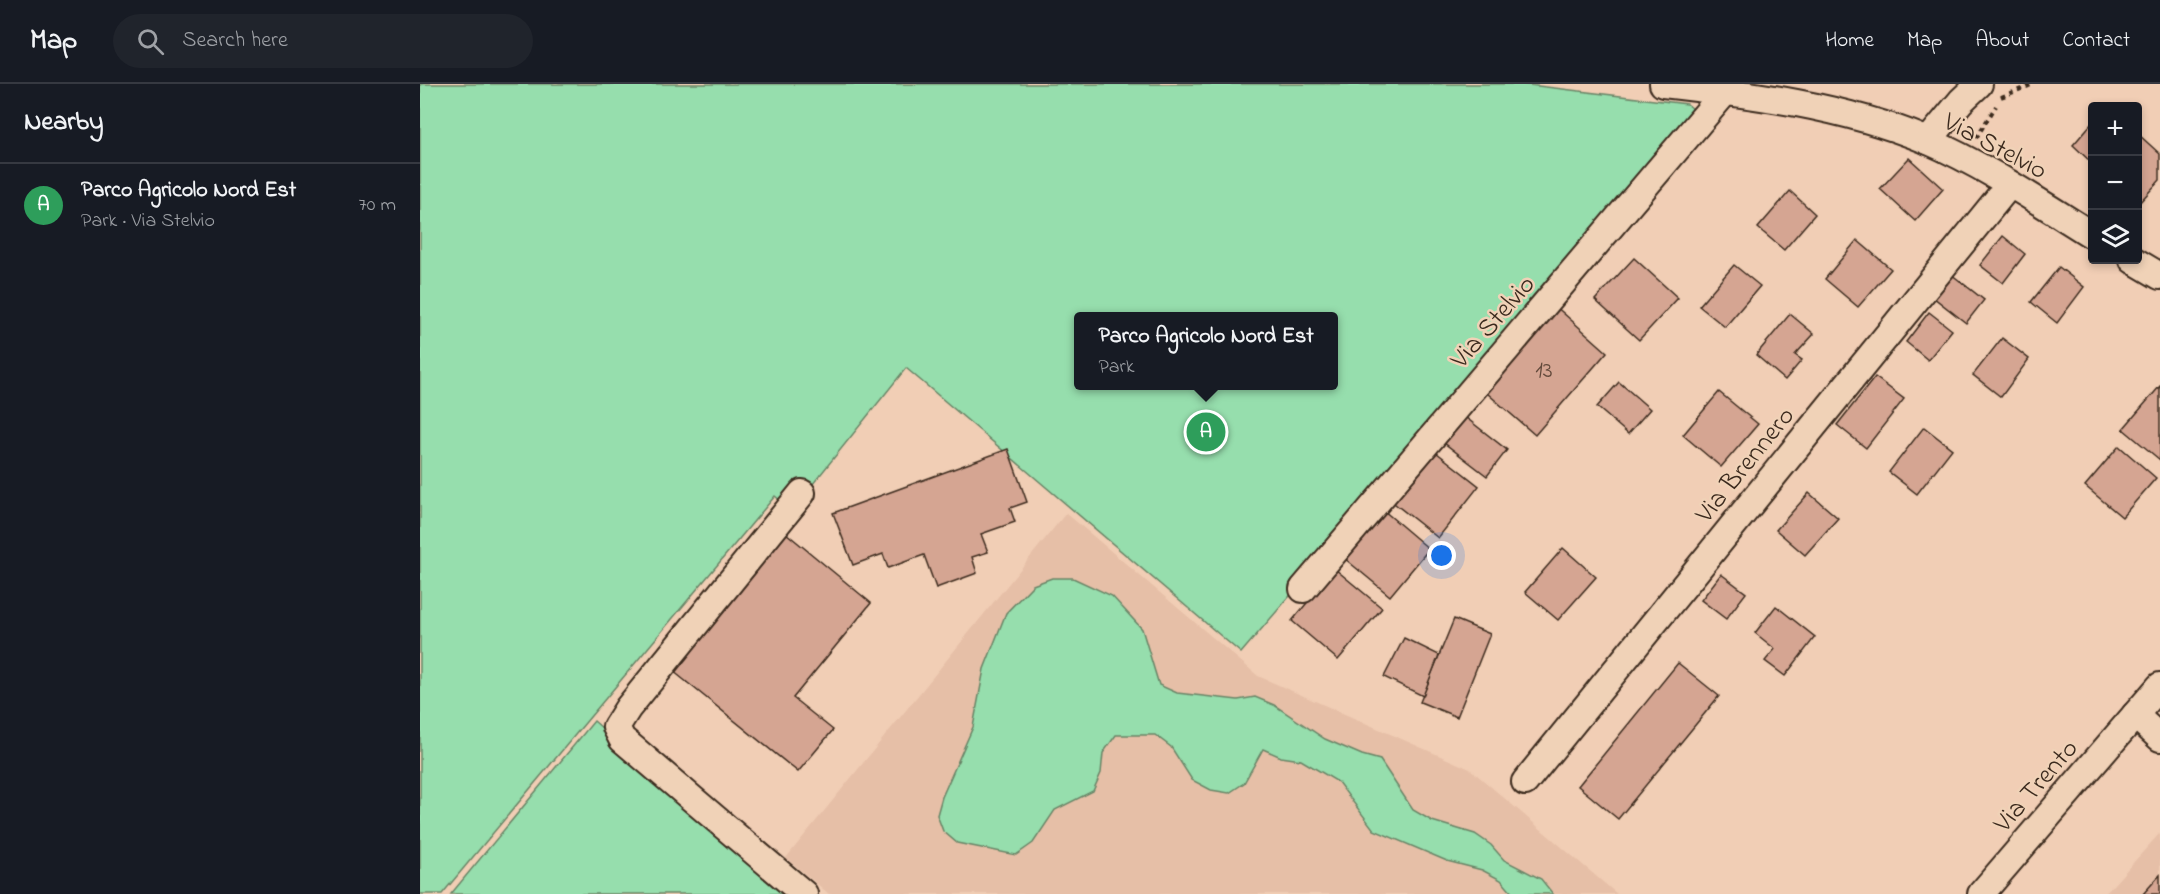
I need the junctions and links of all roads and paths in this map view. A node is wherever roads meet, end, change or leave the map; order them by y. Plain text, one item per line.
1 (1663, 84) edge
2 (1979, 84) edge
3 (2034, 84) edge
4 (1725, 92) junction
5 (1809, 95) edge
6 (1928, 141) junction
7 (1974, 141) dead end
8 (2010, 184) junction
9 (2088, 233) edge
10 (2140, 264) edge
11 (2160, 276) edge
12 (802, 493) dead end
13 (1303, 589) dead end
14 (2160, 686) edge
15 (2135, 716) junction
16 (2160, 738) edge
17 (1525, 783) dead end
18 (804, 894) edge
19 (1981, 894) edge

1 - 4 street, Via Stelvio
2 - 6 street
3 - 7 path
4 - 5 street, Via Stelvio
4 - 13 street, Via Stelvio
5 - 6 street, Via Stelvio
6 - 8 street, Via Stelvio
8 - 9 street, Via Stelvio
8 - 17 street, Via Brennero
10 - 11 street
12 - 18 street
14 - 15 street, Via Trento
15 - 16 street
15 - 19 street, Via Trento

